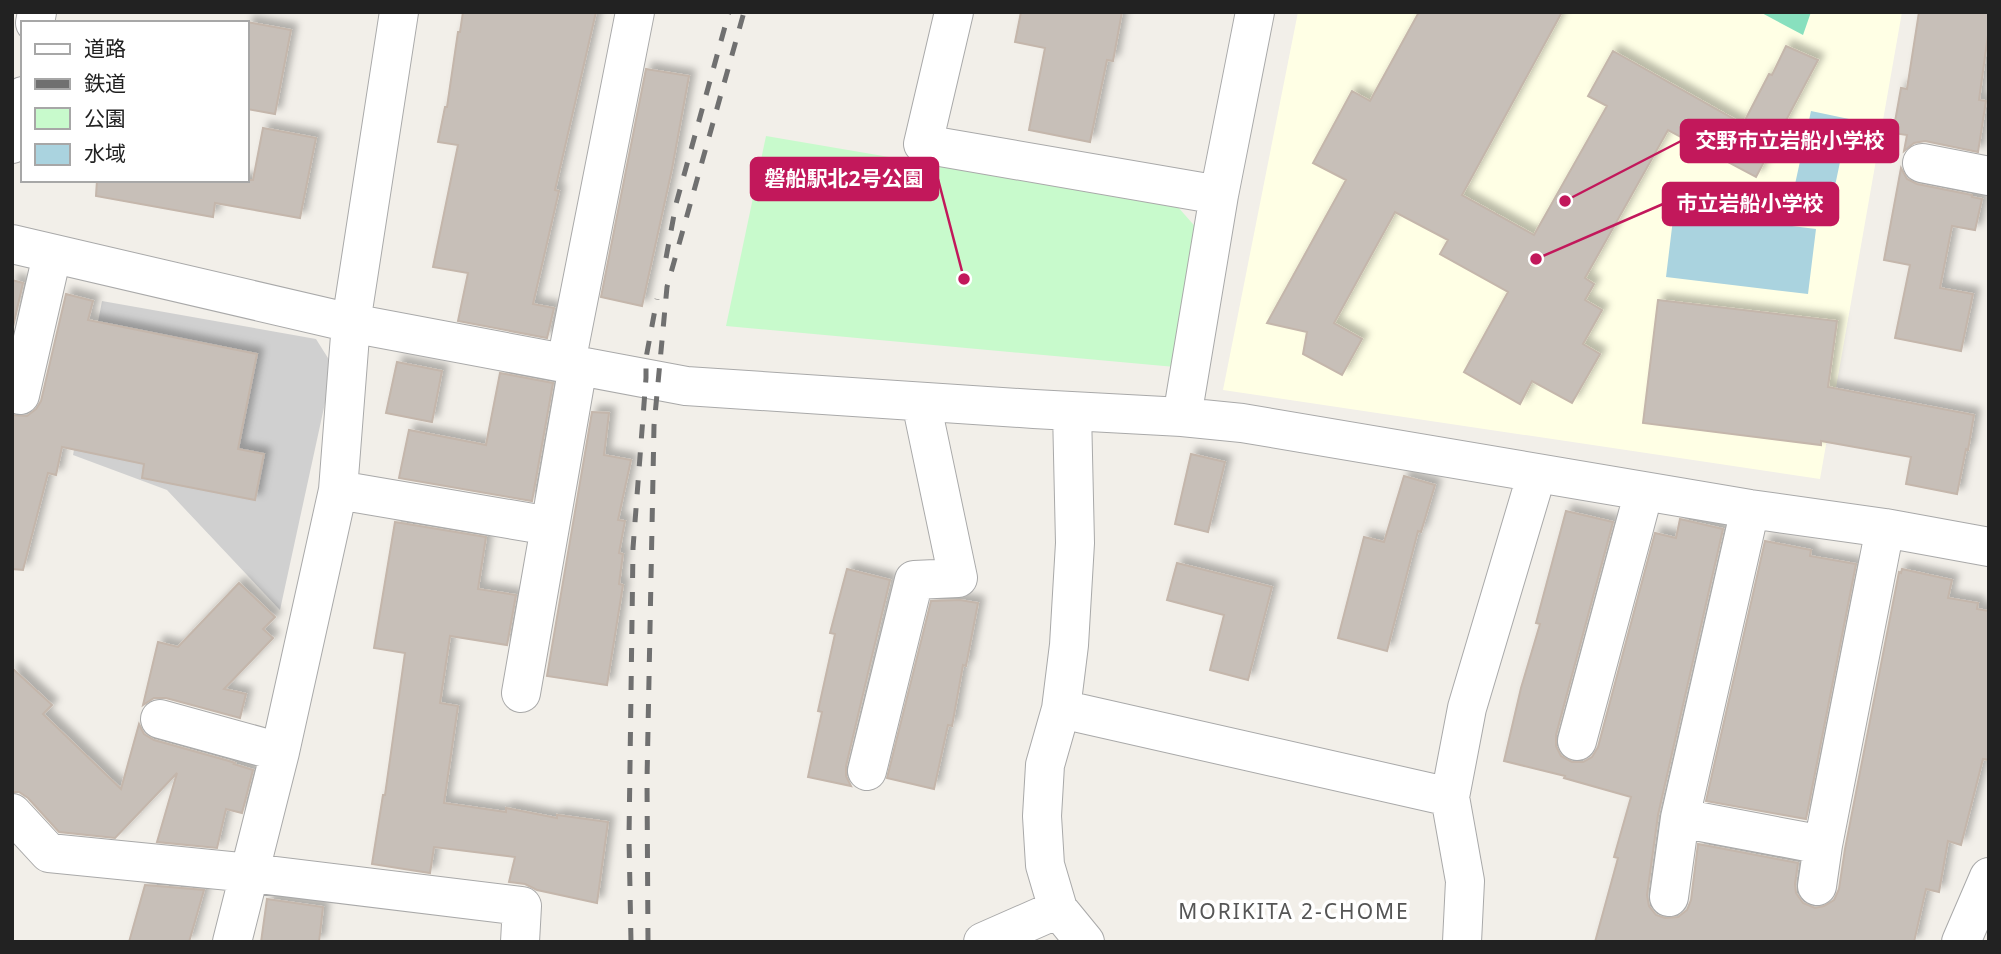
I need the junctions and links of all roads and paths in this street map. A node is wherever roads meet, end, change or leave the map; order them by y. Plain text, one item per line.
1 (399, 12) edge
2 (635, 12) edge
3 (954, 12) edge
4 (1255, 12) edge
5 (21, 105) edge
6 (12, 144) edge
7 (1922, 163) dead end
8 (1989, 176) edge
9 (1219, 195) junction
10 (12, 244) edge
11 (52, 255) junction
12 (351, 323) junction
13 (572, 365) junction
14 (20, 394) dead end
15 (921, 401) junction
16 (1072, 411) junction
17 (1182, 416) junction
18 (1537, 473) junction
19 (338, 490) junction
20 (1644, 491) junction
21 (1750, 509) junction
22 (550, 526) junction
23 (1885, 528) junction
24 (1987, 539) edge
25 (521, 693) dead end
26 (1061, 709) junction
27 (160, 719) dead end
28 (1577, 741) dead end
29 (279, 752) junction
30 (867, 771) dead end
31 (1450, 797) junction
32 (12, 813) edge
33 (1680, 818) junction
34 (1823, 845) junction
35 (250, 873) junction
36 (1989, 877) edge
37 (1817, 886) dead end
38 (1669, 897) dead end
39 (1058, 909) junction
40 (232, 942) edge
41 (520, 942) edge
42 (983, 942) edge
43 (1085, 942) edge
44 (1462, 942) edge
45 (1961, 942) edge

1 - 12 street
2 - 13 street
3 - 9 street
4 - 9 street
5 - 6 street
7 - 8 street
9 - 17 street
10 - 11 street
11 - 12 street
11 - 14 street
12 - 13 street
12 - 19 street
13 - 15 street
13 - 22 street
15 - 16 street
15 - 30 street
16 - 17 street
16 - 26 street
17 - 18 street
18 - 20 street
18 - 31 street
19 - 22 street
19 - 29 street
20 - 21 street
20 - 28 street
21 - 23 street
21 - 33 street
22 - 25 street
23 - 24 street
23 - 34 street
26 - 31 street
26 - 39 street
27 - 29 street
29 - 35 street
31 - 44 street
32 - 35 street
33 - 34 street
33 - 38 street
34 - 37 street
35 - 40 street
35 - 41 street
36 - 45 street
39 - 42 street
39 - 43 street

